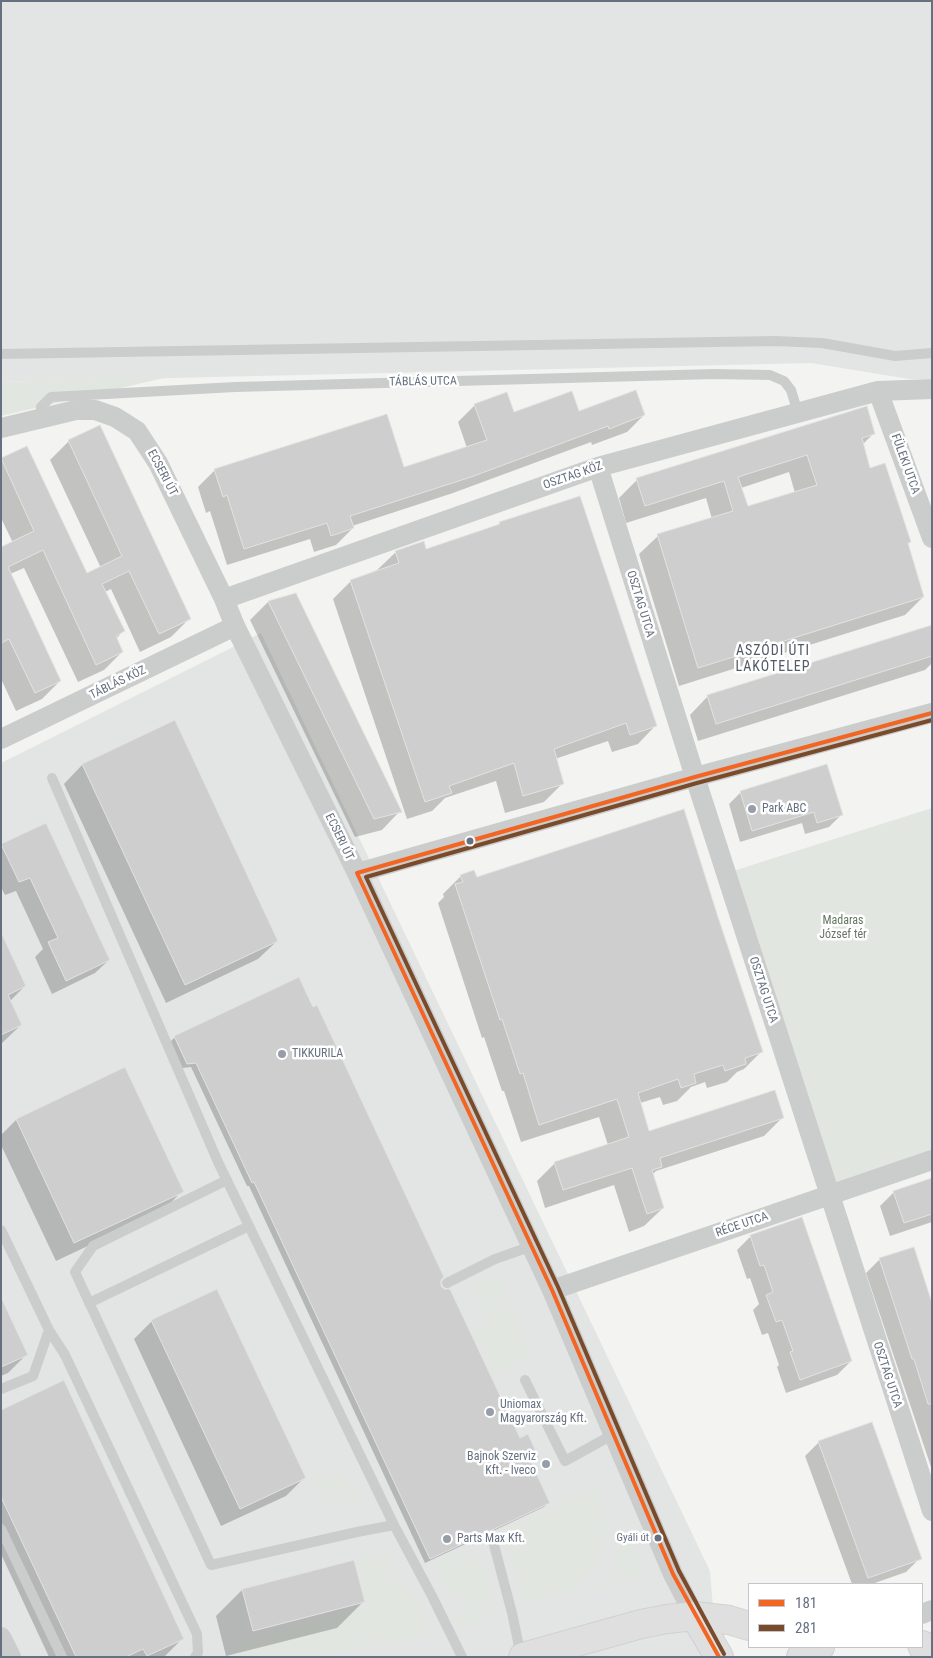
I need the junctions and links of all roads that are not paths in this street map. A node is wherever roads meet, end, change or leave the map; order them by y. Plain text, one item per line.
1 (932, 353) edge
2 (1, 354) edge
3 (932, 389) edge
4 (878, 391) junction
5 (798, 413) junction
6 (41, 418) junction
7 (1, 428) edge
8 (598, 467) junction
9 (932, 538) edge
10 (224, 599) junction
11 (235, 626) junction
12 (932, 713) edge
13 (1, 740) edge
14 (695, 777) junction
15 (52, 778) dead end
16 (356, 873) junction
17 (932, 1160) edge
18 (226, 1180) junction
19 (829, 1195) junction
20 (249, 1226) junction
21 (1, 1230) edge
22 (532, 1246) junction
23 (447, 1283) dead end
24 (552, 1290) junction
25 (89, 1303) junction
26 (49, 1330) junction
27 (525, 1380) dead end
28 (1, 1389) edge
29 (614, 1434) junction
30 (932, 1511) edge
31 (394, 1525) junction
32 (1, 1529) edge
33 (493, 1541) dead end
34 (695, 1616) junction
35 (748, 1626) edge
36 (1, 1637) edge
37 (818, 1648) edge
38 (11, 1657) edge
39 (62, 1657) edge
40 (195, 1657) edge
41 (462, 1657) edge
42 (522, 1657) edge
43 (719, 1657) edge
44 (801, 1657) edge

1 - 2 lane
3 - 4 street, OSZTAG KÖZ
4 - 5 street, OSZTAG KÖZ
4 - 9 street, FÜLEKI UTCA
5 - 6 lane, TÁBLÁS UTCA
5 - 8 street, OSZTAG KÖZ
6 - 7 street
6 - 10 street, ECSERI ÚT
8 - 10 street, OSZTAG KÖZ
8 - 14 street, OSZTAG UTCA
10 - 11 street, ECSERI ÚT
11 - 13 street, TÁBLÁS KÖZ
11 - 16 street, ECSERI ÚT
12 - 14 street
14 - 16 street
14 - 19 street, OSZTAG UTCA
15 - 18 lane
16 - 22 street, ECSERI ÚT
17 - 19 street, RÉCE UTCA
18 - 20 lane
18 - 25 lane
19 - 24 street, RÉCE UTCA
19 - 30 street, OSZTAG UTCA
20 - 25 lane
20 - 31 lane
21 - 26 lane
22 - 23 lane
22 - 24 street, ECSERI ÚT
24 - 29 street, ECSERI ÚT
25 - 31 lane
26 - 28 lane
26 - 40 lane
27 - 29 lane
29 - 34 street, ECSERI ÚT
31 - 41 lane
32 - 39 lane
33 - 42 lane
34 - 35 street
34 - 42 street
34 - 43 street, ECSERI ÚT
36 - 38 street
37 - 44 street

